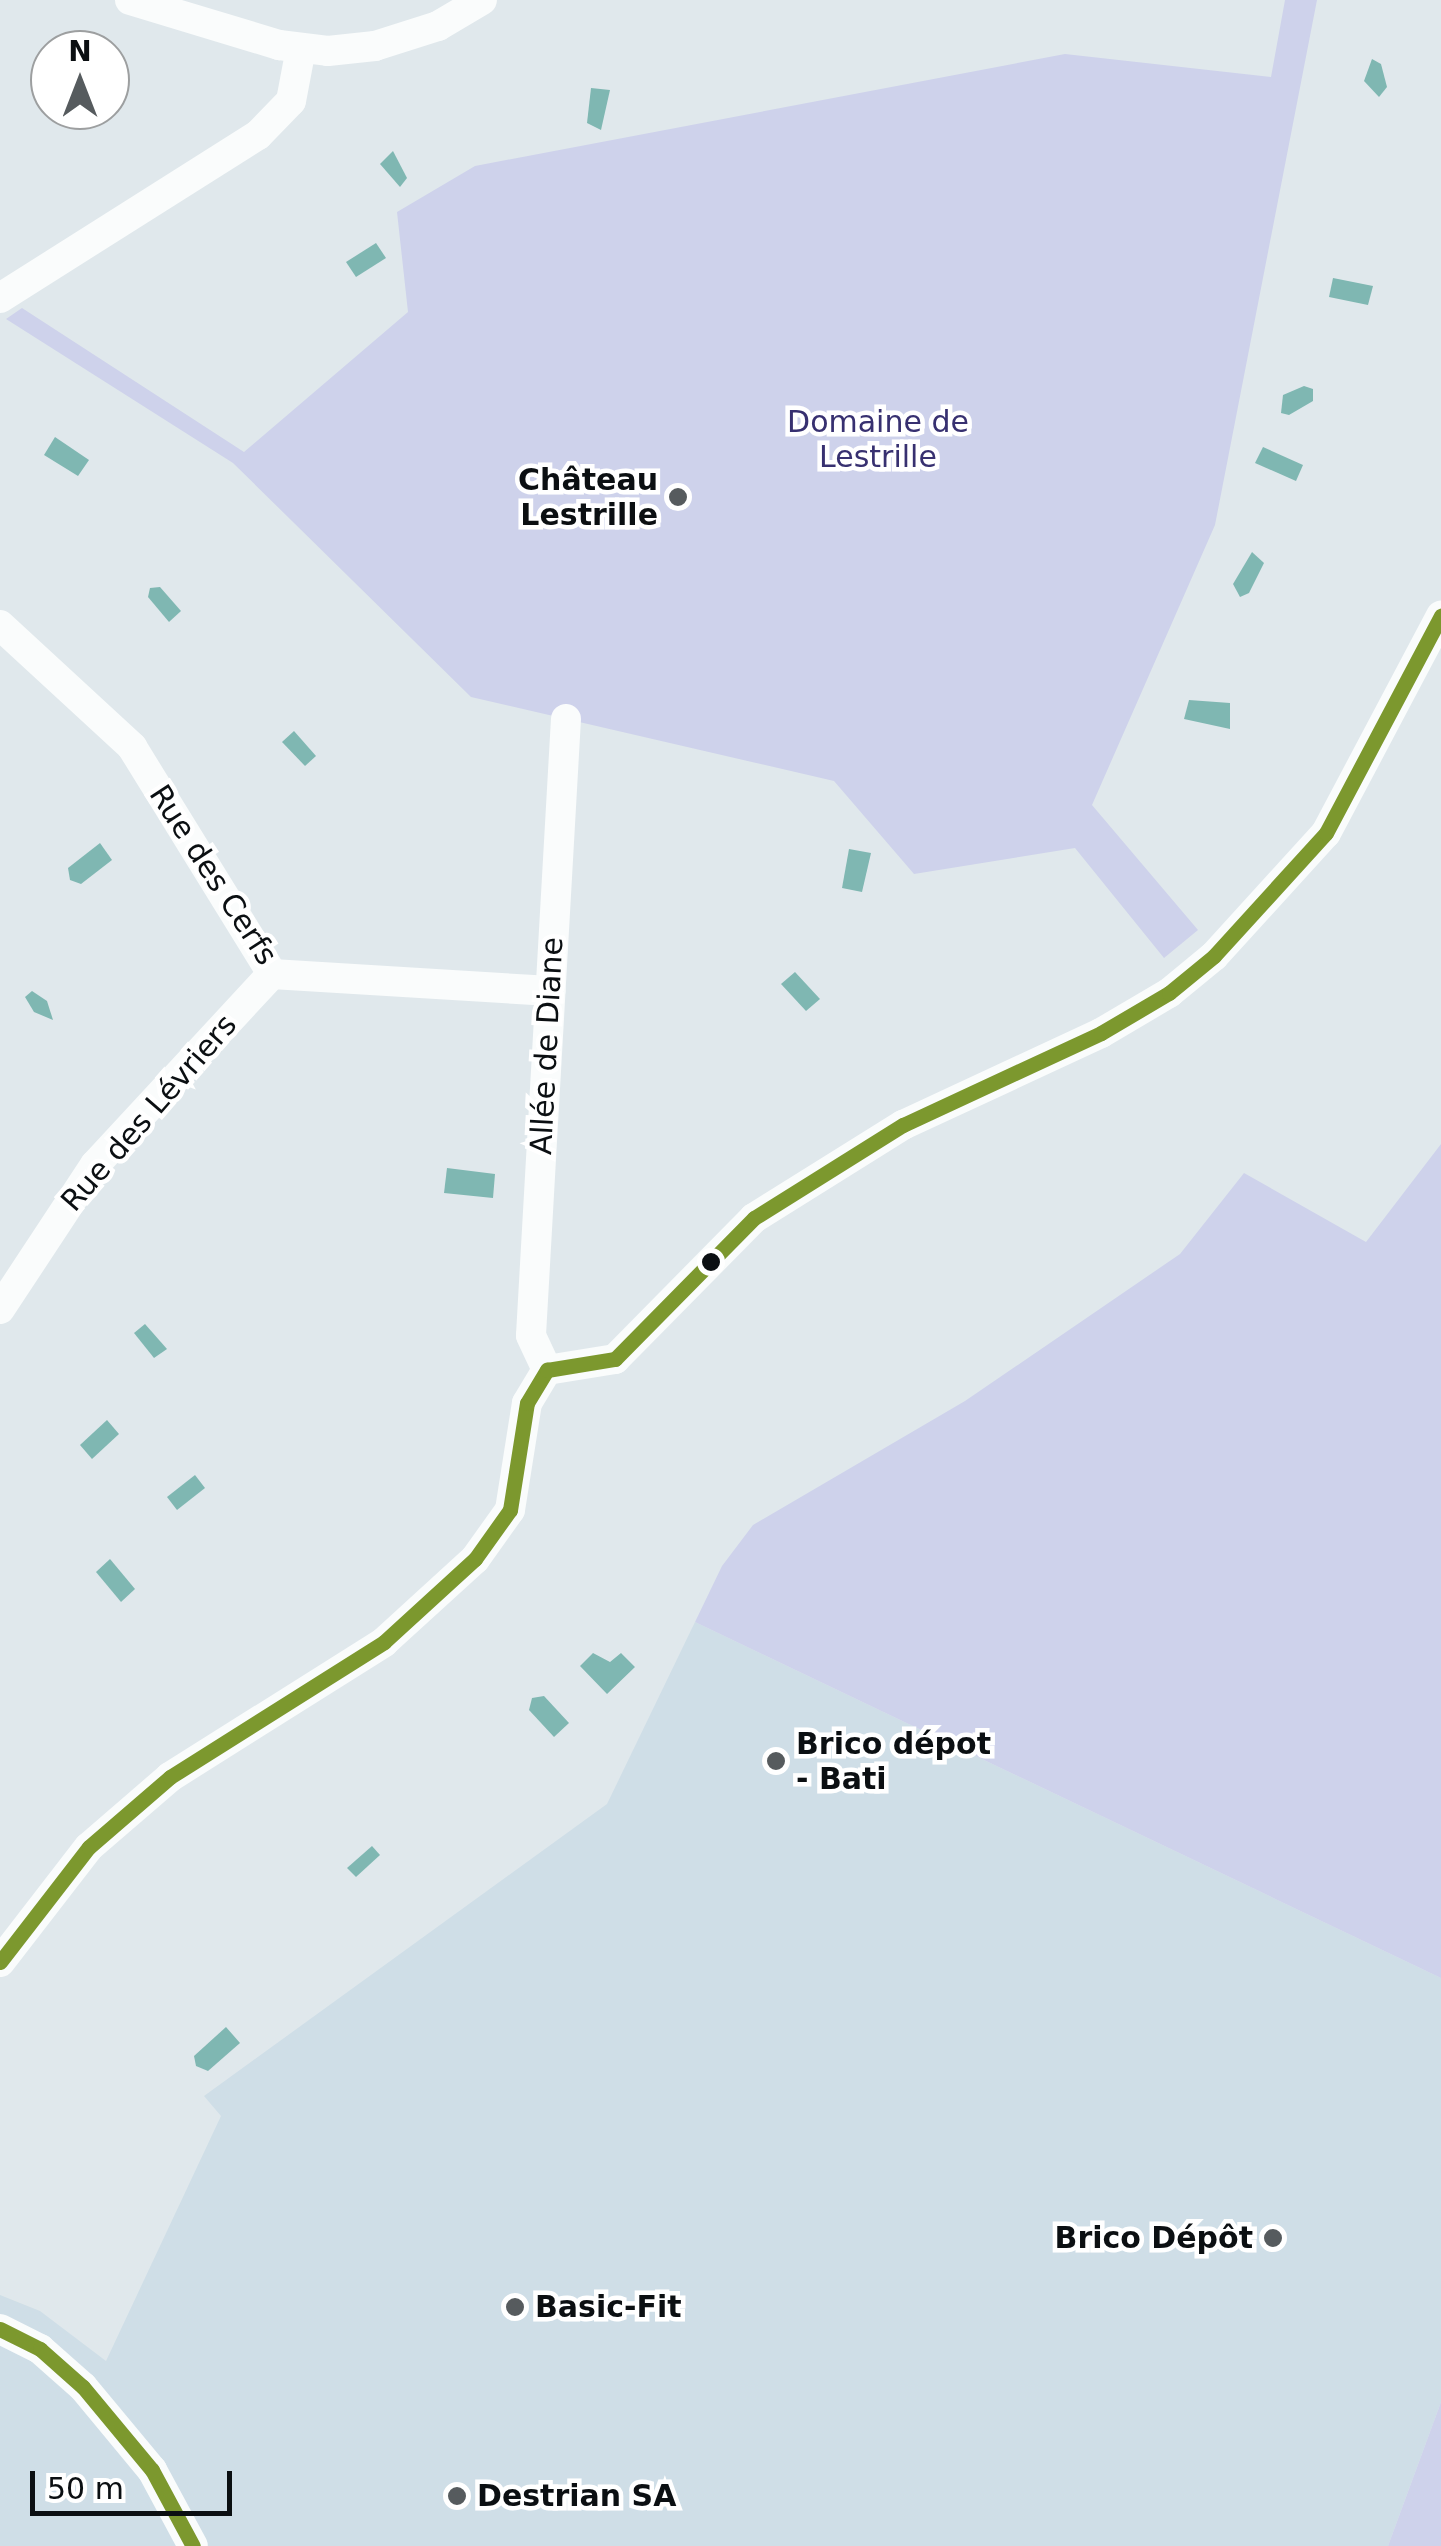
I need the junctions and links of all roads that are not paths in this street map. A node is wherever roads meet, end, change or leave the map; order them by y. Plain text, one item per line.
1 (130, 0) edge
2 (482, 0) edge
3 (301, 48) junction
4 (0, 298) edge
5 (1441, 616) edge
6 (0, 625) edge
7 (566, 718) dead end
8 (272, 974) junction
9 (550, 990) junction
10 (0, 1309) edge
11 (547, 1370) junction
12 (0, 1962) edge
13 (0, 2329) edge
14 (193, 2546) edge

1 - 3 street
2 - 3 street
3 - 4 street
5 - 11 street
6 - 8 street, Rue des Cerfs
7 - 9 street, Allée de Diane
8 - 9 street, Rue des Cerfs
8 - 10 street, Rue des Lévriers
9 - 11 street, Allée de Diane
11 - 12 street
13 - 14 street

